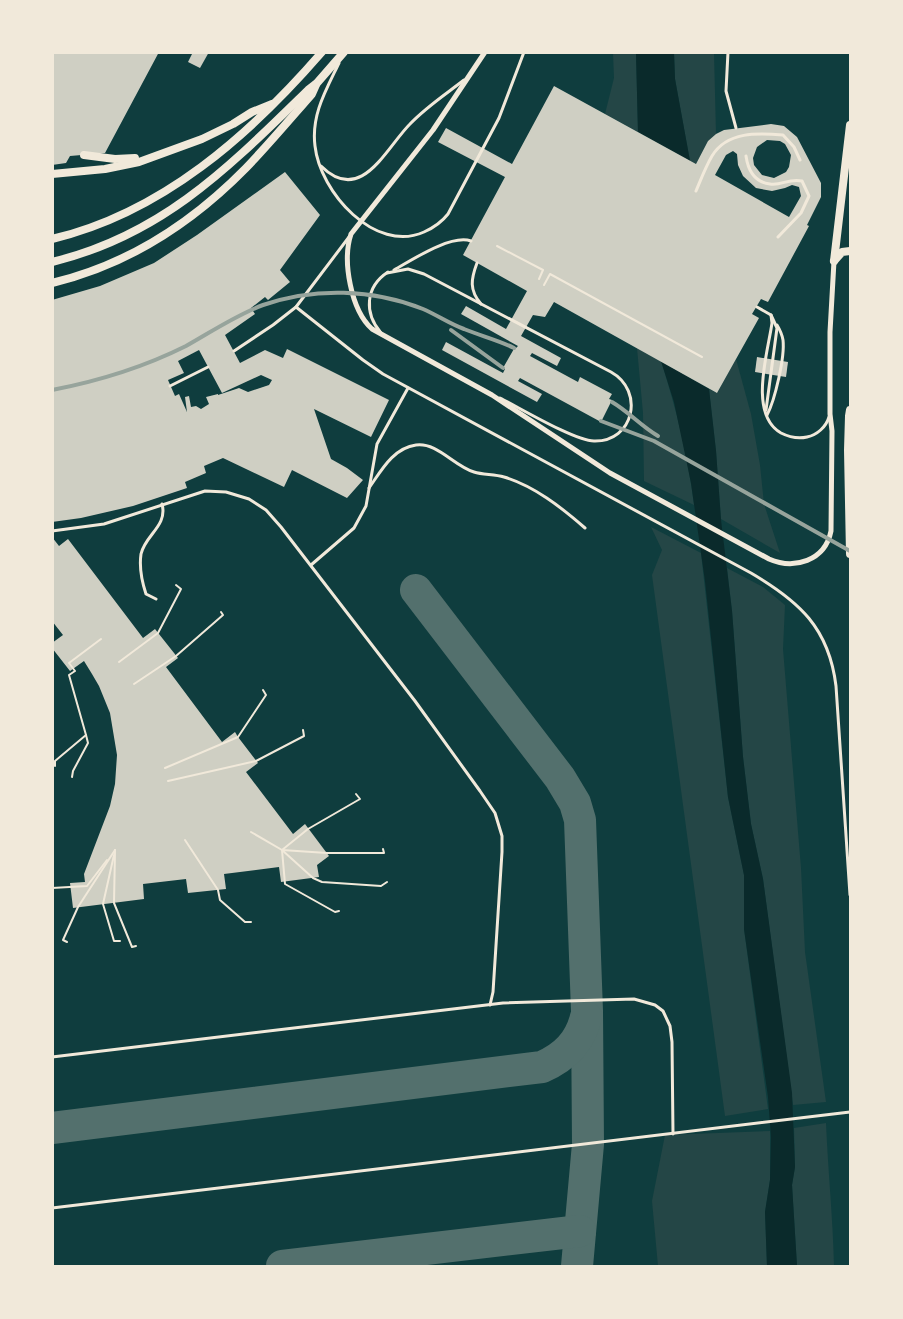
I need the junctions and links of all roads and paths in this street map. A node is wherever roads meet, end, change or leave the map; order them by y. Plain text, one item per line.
1 (322, 52) edge
2 (485, 52) edge
3 (524, 52) edge
4 (728, 52) edge
5 (344, 53) edge
6 (469, 77) junction
7 (317, 83) junction
8 (277, 102) junction
9 (850, 125) edge
10 (736, 128) dead end
11 (159, 154) junction
12 (84, 155) dead end
13 (746, 156) dead end
14 (800, 160) dead end
15 (319, 163) junction
16 (52, 174) edge
17 (696, 191) dead end
18 (361, 220) junction
19 (351, 234) junction
20 (778, 237) dead end
21 (52, 238) edge
22 (471, 240) dead end
23 (497, 246) dead end
24 (850, 251) edge
25 (52, 262) edge
26 (834, 262) junction
27 (477, 263) dead end
28 (387, 273) junction
29 (539, 279) dead end
30 (52, 283) edge
31 (544, 285) dead end
32 (482, 305) junction
33 (296, 307) junction
34 (757, 307) dead end
35 (771, 315) junction
36 (776, 324) junction
37 (387, 338) junction
38 (234, 351) dead end
39 (702, 357) dead end
40 (208, 367) dead end
41 (170, 386) dead end
42 (476, 386) junction
43 (408, 388) junction
44 (850, 410) edge
45 (830, 414) junction
46 (767, 416) junction
47 (369, 488) junction
48 (162, 504) junction
49 (585, 528) dead end
50 (52, 531) edge
51 (850, 554) edge
52 (311, 565) junction
53 (176, 585) dead end
54 (156, 599) dead end
55 (221, 612) dead end
56 (101, 639) dead end
57 (118, 662) dead end
58 (134, 684) dead end
59 (263, 690) dead end
60 (303, 730) dead end
61 (86, 736) junction
62 (55, 766) dead end
63 (165, 768) dead end
64 (72, 777) dead end
65 (168, 781) dead end
66 (356, 794) dead end
67 (251, 832) dead end
68 (185, 840) dead end
69 (383, 849) dead end
70 (115, 850) junction
71 (282, 850) junction
72 (387, 882) dead end
73 (52, 888) edge
74 (850, 895) edge
75 (339, 911) dead end
76 (251, 922) dead end
77 (120, 941) dead end
78 (67, 942) dead end
79 (136, 946) dead end
80 (490, 1005) junction
81 (52, 1057) edge
82 (850, 1112) edge
83 (673, 1134) junction
84 (52, 1208) edge

1 - 8 street
2 - 6 street
3 - 18 lane
4 - 10 lane
5 - 7 street
5 - 15 lane
6 - 15 lane
6 - 18 street
7 - 25 street
7 - 30 street
8 - 11 street
8 - 21 street
9 - 26 street
11 - 12 street
11 - 16 street
13 - 20 lane
14 - 17 lane
15 - 18 lane
18 - 19 street
19 - 33 lane
19 - 37 street
22 - 28 lane
23 - 29 path
24 - 26 street
26 - 45 street
27 - 32 lane
28 - 32 lane
28 - 37 lane
31 - 39 path
32 - 42 lane
33 - 38 lane
33 - 43 lane
34 - 35 lane
35 - 36 lane
35 - 46 lane
36 - 46 lane
36 - 46 lane
37 - 42 street
40 - 41 lane
42 - 45 street
43 - 47 lane
43 - 74 lane
44 - 51 street
45 - 46 lane
47 - 49 lane
47 - 52 lane
48 - 50 lane
48 - 52 lane
48 - 54 lane
52 - 80 lane
53 - 57 path
55 - 58 path
56 - 61 path
59 - 63 path
60 - 65 path
61 - 62 path
61 - 64 path
66 - 71 path
67 - 71 path
68 - 76 path
69 - 71 path
70 - 73 path
70 - 77 path
70 - 78 path
70 - 79 path
71 - 72 path
71 - 75 path
80 - 81 lane
80 - 83 lane
82 - 83 lane
83 - 84 lane

